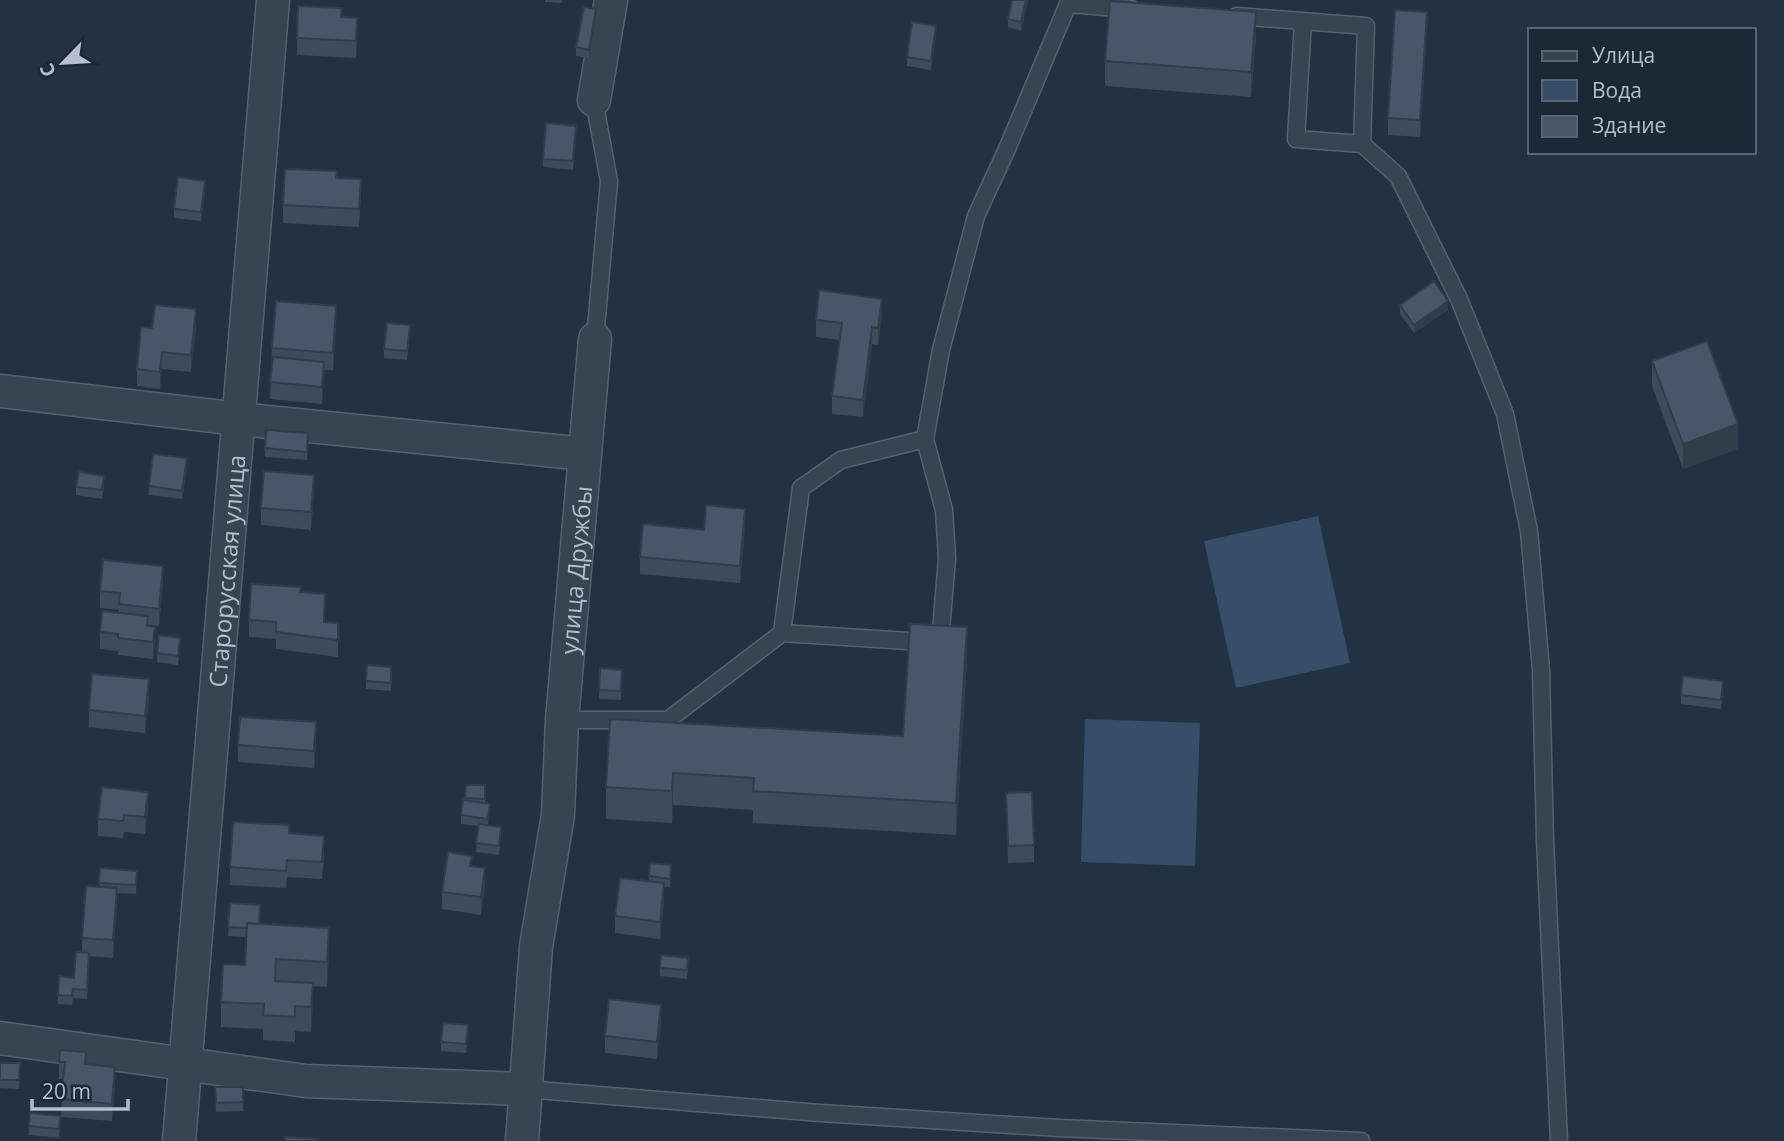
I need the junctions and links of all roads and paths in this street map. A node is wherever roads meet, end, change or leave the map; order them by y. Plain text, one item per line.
1 (273, 0) edge
2 (611, 0) edge
3 (1151, 10) edge
4 (1220, 15) edge
5 (1303, 21) junction
6 (594, 100) joint
7 (1362, 144) junction
8 (595, 338) joint
9 (0, 391) edge
10 (239, 419) junction
11 (925, 439) junction
12 (585, 454) junction
13 (782, 633) junction
14 (562, 720) junction
15 (0, 1038) edge
16 (185, 1065) junction
17 (525, 1089) junction
18 (179, 1141) edge
19 (522, 1141) edge
20 (1361, 1141) edge
21 (1559, 1141) edge

1 - 10 street, Старорусская улица
2 - 6 street, улица Дружбы
3 - 11 lane
4 - 5 lane
5 - 7 lane
5 - 7 lane
6 - 8 lane, улица Дружбы
7 - 21 lane
8 - 12 street, улица Дружбы
9 - 10 street
10 - 12 street
10 - 16 street, Старорусская улица
11 - 13 lane
11 - 13 lane
12 - 14 street, улица Дружбы
13 - 14 lane
14 - 17 street, улица Дружбы
15 - 16 street
16 - 17 street
16 - 18 street, Старорусская улица
17 - 19 street, улица Дружбы
17 - 20 lane

